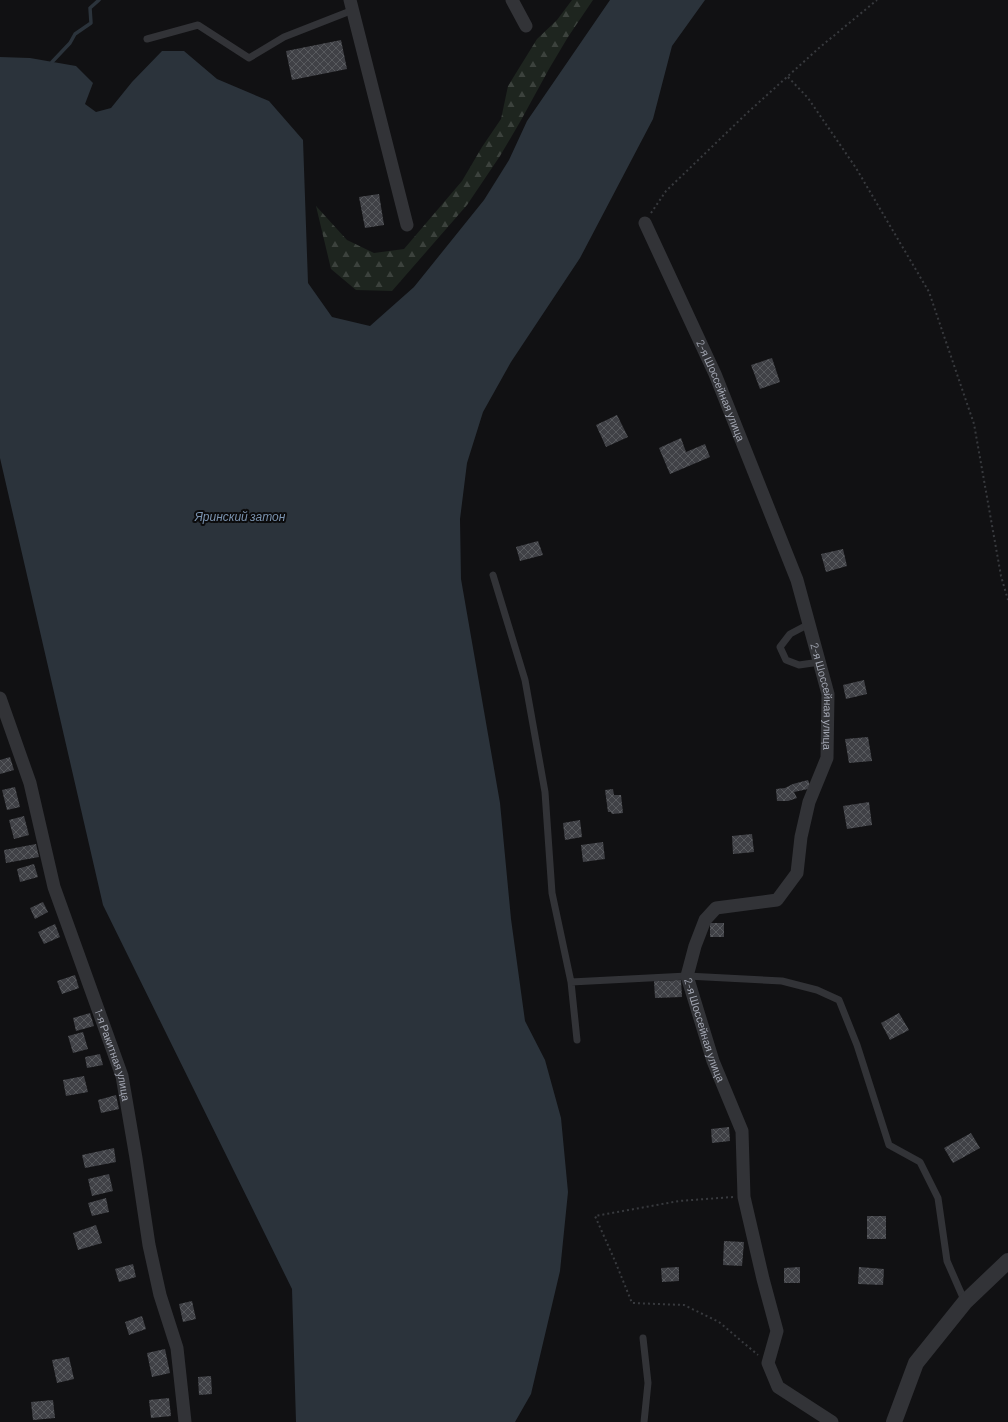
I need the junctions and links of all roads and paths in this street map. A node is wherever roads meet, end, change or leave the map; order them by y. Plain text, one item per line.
1 (512, 0) edge
2 (877, 0) edge
3 (352, 5) edge
4 (526, 26) dead end
5 (147, 39) dead end
6 (788, 77) junction
7 (645, 223) joint
8 (407, 226) dead end
9 (493, 576) dead end
10 (1008, 600) edge
11 (809, 624) junction
12 (820, 662) junction
13 (0, 698) edge
14 (687, 976) junction
15 (571, 982) junction
16 (577, 1040) dead end
17 (744, 1197) junction
18 (1008, 1262) edge
19 (965, 1302) junction
20 (643, 1338) dead end
21 (768, 1362) junction
22 (893, 1421) edge
23 (185, 1422) edge
24 (644, 1422) edge
25 (832, 1422) edge

1 - 4 street
2 - 6 path
3 - 5 lane
3 - 8 street
6 - 7 path
6 - 10 path
7 - 11 street, 2-я Шоссейная улица
9 - 15 lane
11 - 12 street, 2-я Шоссейная улица
11 - 12 lane
12 - 14 street, 2-я Шоссейная улица
13 - 23 street, 1-я Ракитная улица
14 - 15 lane
14 - 17 street, 2-я Шоссейная улица
14 - 19 lane
15 - 16 lane
17 - 21 street, 2-я Шоссейная улица
17 - 21 path
18 - 19 street
19 - 22 street
20 - 24 lane
21 - 25 street

